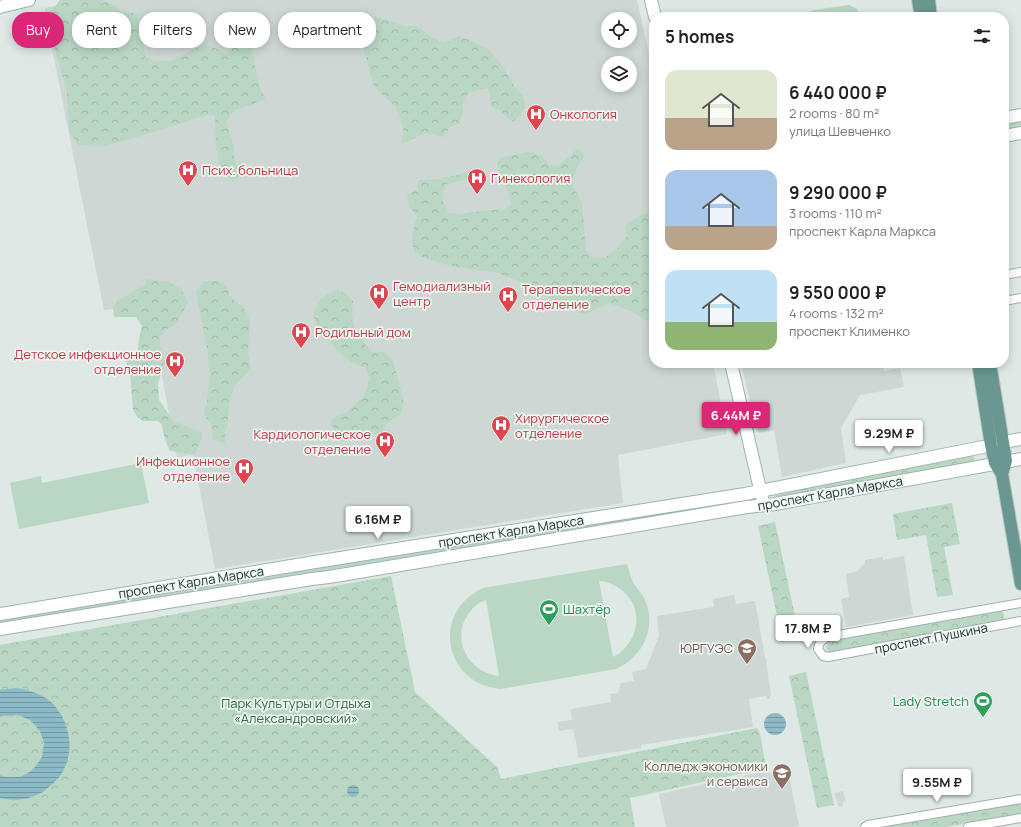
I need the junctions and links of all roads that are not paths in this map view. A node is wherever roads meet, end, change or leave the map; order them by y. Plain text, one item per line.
1 (29, 0) edge
2 (651, 0) edge
3 (918, 0) edge
4 (929, 0) edge
5 (0, 7) edge
6 (654, 12) edge
7 (920, 12) edge
8 (930, 12) edge
9 (1021, 115) edge
10 (1009, 117) edge
11 (1021, 133) edge
12 (1009, 135) edge
13 (1021, 272) edge
14 (1009, 274) edge
15 (1021, 298) edge
16 (1009, 300) edge
17 (732, 368) edge
18 (979, 368) edge
19 (991, 368) edge
20 (1021, 439) edge
21 (1003, 442) junction
22 (991, 445) junction
23 (1021, 459) edge
24 (1000, 462) junction
25 (761, 491) junction
26 (764, 505) junction
27 (1021, 584) edge
28 (1021, 603) edge
29 (0, 614) edge
30 (1021, 621) edge
31 (0, 629) edge
32 (1021, 799) edge
33 (1021, 818) edge
34 (865, 827) edge
35 (968, 827) edge

1 - 5 main road
2 - 6 main road
3 - 7 main road
4 - 8 main road
9 - 10 main road
11 - 12 main road
13 - 14 street
15 - 16 street
17 - 25 main road
18 - 22 main road
19 - 21 main road
20 - 21 main road, проспект Карла Маркса
21 - 22 main road, проспект Карла Маркса
21 - 24 main road
22 - 24 main road
22 - 25 main road, проспект Карла Маркса
23 - 24 main road, проспект Карла Маркса
24 - 26 main road, проспект Карла Маркса
24 - 27 main road
25 - 26 main road
25 - 29 main road, проспект Карла Маркса
26 - 31 main road, проспект Карла Маркса
28 - 30 street, проспект Пушкина
32 - 34 street
33 - 35 street

